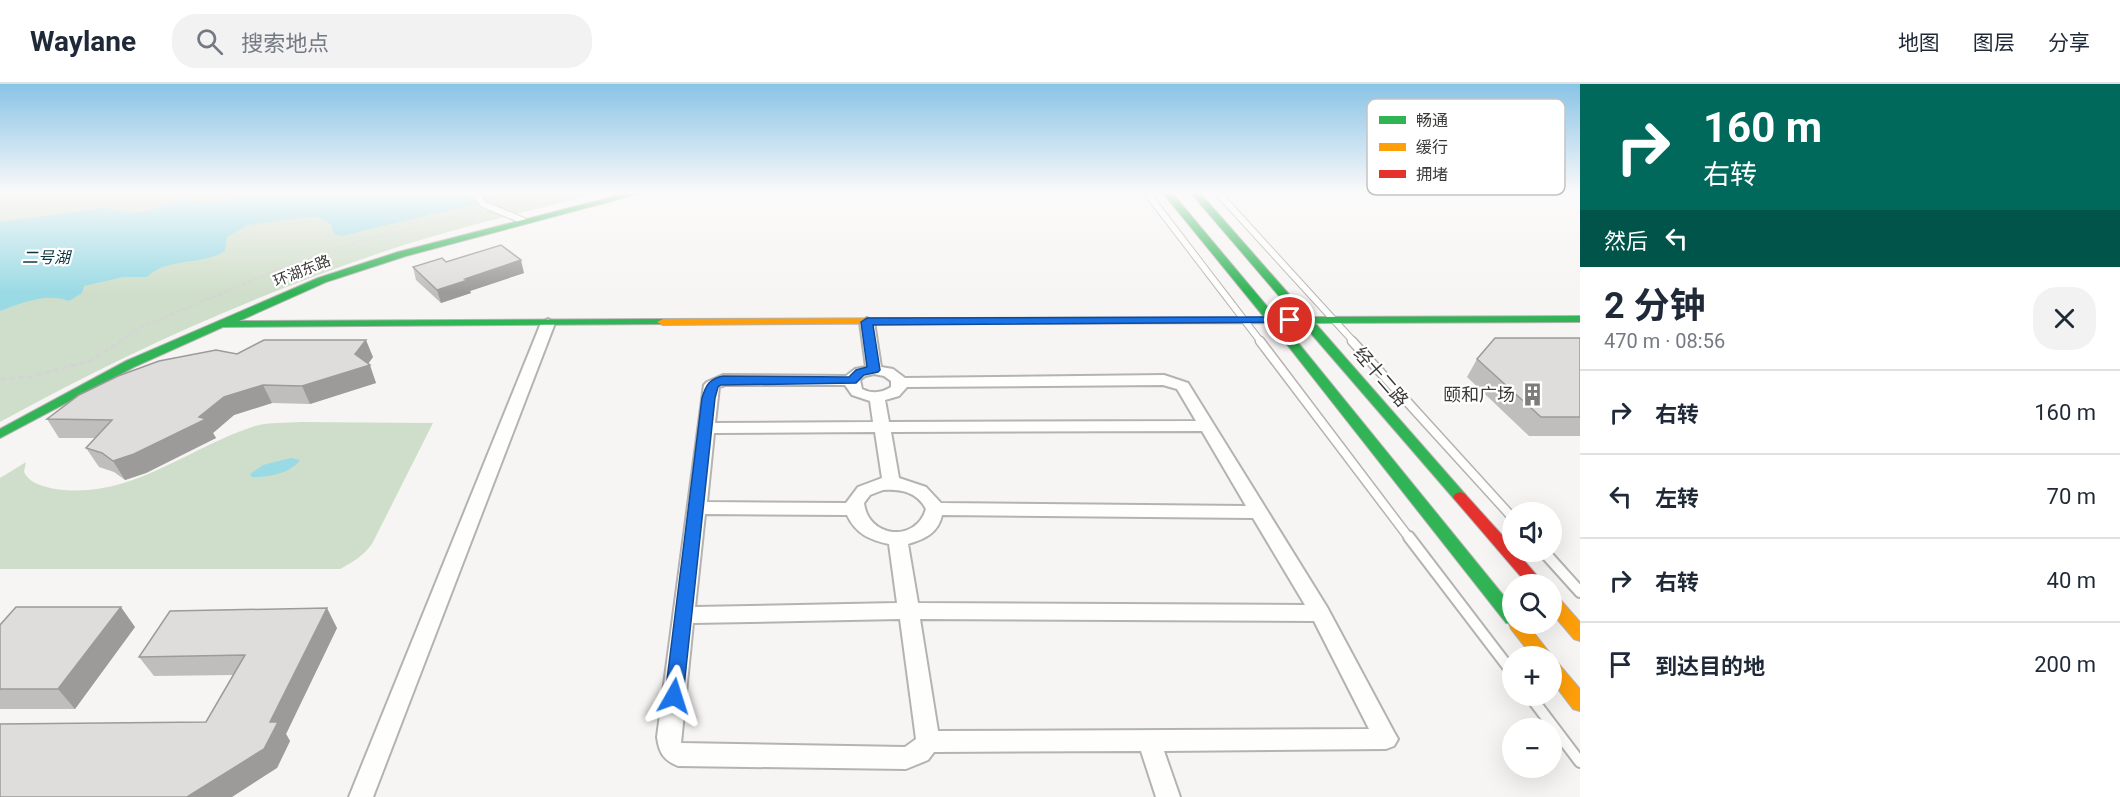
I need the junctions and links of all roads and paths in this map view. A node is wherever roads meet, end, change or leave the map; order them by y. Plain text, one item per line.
1 (419, 226) edge
2 (505, 226) edge
3 (1173, 226) edge
4 (1195, 226) edge
5 (1225, 226) edge
6 (1249, 226) edge
7 (1580, 319) edge
8 (1245, 320) junction
9 (1273, 320) junction
10 (1308, 320) junction
11 (1335, 320) junction
12 (867, 322) junction
13 (548, 323) junction
14 (218, 324) junction
15 (874, 370) junction
16 (0, 379) edge
17 (852, 381) junction
18 (899, 383) junction
19 (877, 397) junction
20 (1209, 426) junction
21 (882, 427) junction
22 (705, 428) junction
23 (0, 434) edge
24 (891, 483) junction
25 (1502, 506) edge
26 (696, 508) junction
27 (854, 510) junction
28 (935, 510) junction
29 (1260, 512) junction
30 (898, 538) junction
31 (1553, 562) edge
32 (1527, 574) edge
33 (1580, 592) edge
34 (1502, 606) edge
35 (909, 611) junction
36 (1320, 612) junction
37 (1562, 614) edge
38 (683, 615) junction
39 (1525, 634) edge
40 (1580, 634) edge
41 (1534, 646) edge
42 (1502, 659) edge
43 (1562, 680) edge
44 (1580, 703) edge
45 (1538, 706) edge
46 (1149, 741) junction
47 (928, 742) junction
48 (1580, 762) edge
49 (361, 797) edge
50 (1168, 797) edge

1 - 16 path
2 - 14 street, 环湖东路
3 - 8 lane
4 - 9 street
5 - 10 street, 经十二路
6 - 11 lane
7 - 11 street
8 - 9 street
8 - 12 street
8 - 42 lane
9 - 10 street
9 - 34 street
10 - 11 street
10 - 32 street, 经十二路
11 - 25 lane
12 - 13 street
12 - 15 street
13 - 14 street
13 - 49 street
14 - 23 street, 环湖东路
15 - 17 street
15 - 18 street
17 - 19 street
17 - 22 street
18 - 19 street
18 - 20 street
19 - 21 street
20 - 21 street
20 - 29 street
21 - 22 street
21 - 24 street
22 - 26 street
24 - 27 street
24 - 28 street
26 - 27 street
26 - 38 street
27 - 30 street
28 - 29 street
28 - 30 street
29 - 36 street
30 - 35 street
31 - 33 lane
35 - 36 street
35 - 38 street
35 - 47 street
36 - 46 street
37 - 40 street
38 - 47 street
39 - 41 street
43 - 44 street
45 - 48 lane
46 - 47 street
46 - 50 street

